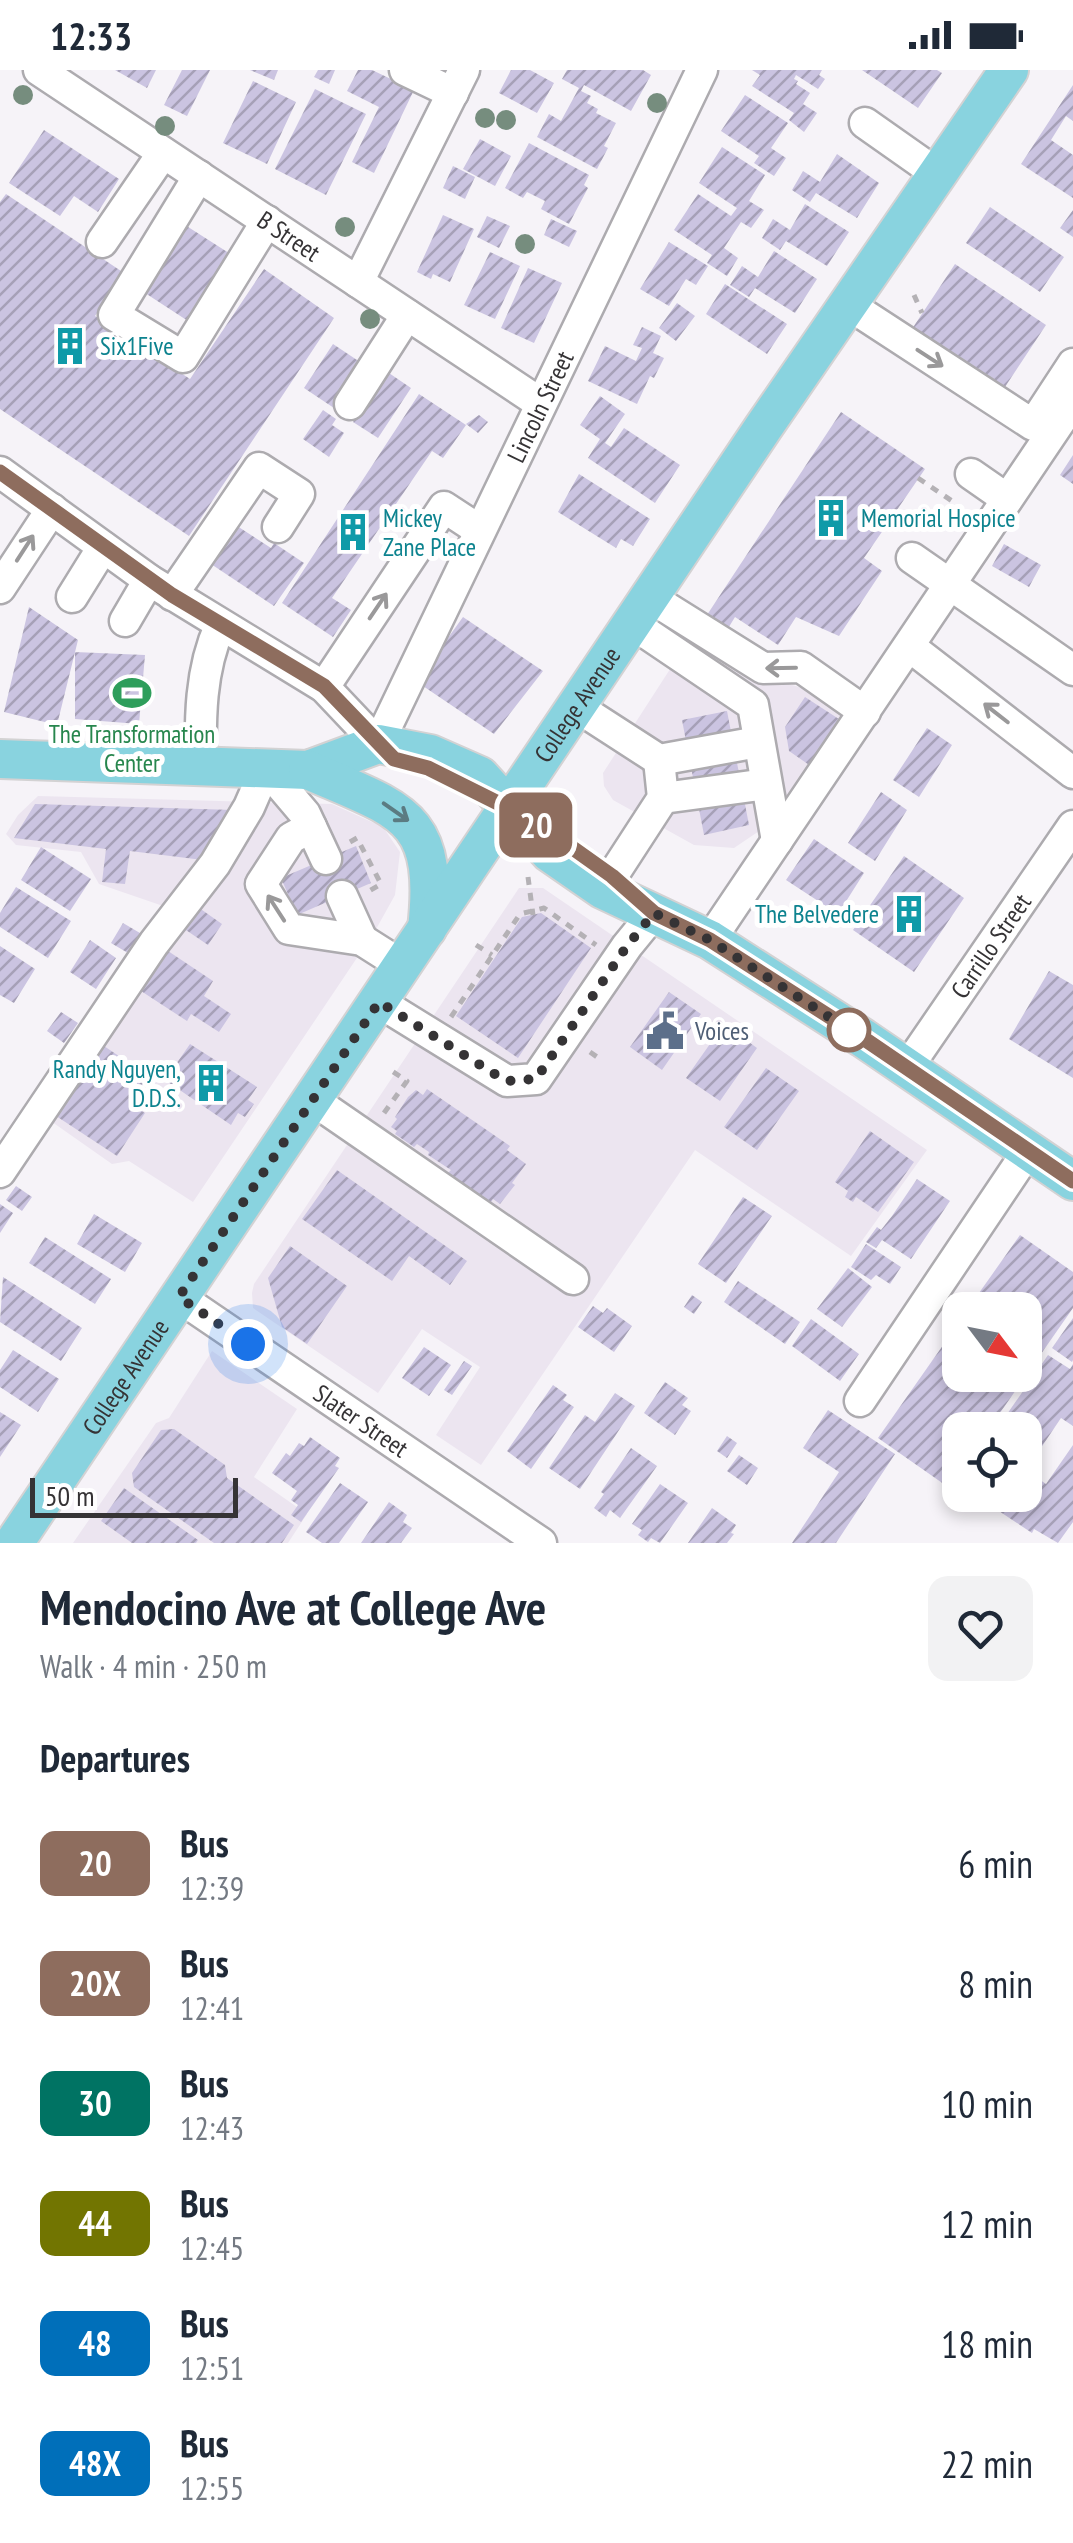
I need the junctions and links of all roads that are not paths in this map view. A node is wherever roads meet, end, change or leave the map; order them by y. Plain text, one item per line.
1 (39, 70) edge
2 (405, 70) edge
3 (702, 70) edge
4 (1009, 70) edge
5 (459, 81) edge
6 (865, 123) dead end
7 (164, 152) junction
8 (936, 173) junction
9 (199, 176) junction
10 (267, 222) junction
11 (102, 242) dead end
12 (358, 282) junction
13 (848, 305) junction
14 (408, 315) junction
15 (1073, 364) edge
16 (1073, 402) edge
17 (540, 403) junction
18 (350, 404) dead end
19 (0, 472) edge
20 (970, 474) dead end
21 (1007, 499) junction
22 (52, 509) junction
23 (278, 527) dead end
24 (479, 530) junction
25 (103, 546) junction
26 (912, 558) dead end
27 (950, 584) junction
28 (160, 587) junction
29 (0, 588) edge
30 (72, 598) dead end
31 (642, 611) junction
32 (125, 621) dead end
33 (220, 626) junction
34 (909, 646) junction
35 (1073, 670) edge
36 (324, 686) junction
37 (577, 707) junction
38 (865, 712) junction
39 (758, 742) junction
40 (378, 744) junction
41 (659, 760) junction
42 (5, 767) edge
43 (201, 768) junction
44 (266, 768) junction
45 (308, 770) junction
46 (1073, 773) edge
47 (766, 784) junction
48 (662, 798) junction
49 (510, 809) junction
50 (311, 827) junction
51 (1070, 836) edge
52 (777, 841) junction
53 (336, 851) road end
54 (612, 876) junction
55 (354, 890) road end
56 (654, 913) junction
57 (427, 930) junction
58 (362, 940) junction
59 (710, 940) junction
60 (403, 966) junction
61 (379, 1002) junction
62 (907, 1068) junction
63 (313, 1100) junction
64 (1028, 1152) junction
65 (0, 1172) edge
66 (1073, 1182) edge
67 (573, 1279) dead end
68 (179, 1297) junction
69 (860, 1402) dead end
70 (14, 1543) edge
71 (541, 1543) edge

1 - 7 street, B Street
2 - 5 street
3 - 17 street, Lincoln Street
4 - 8 main road, College Avenue
5 - 12 street
6 - 8 street
7 - 9 street, B Street
7 - 11 street
8 - 13 main road, College Avenue
9 - 10 street, B Street
9 - 10 street
10 - 12 street, B Street
12 - 14 street, B Street
13 -> 15 street
13 - 31 main road, College Avenue
14 - 17 street, B Street
14 - 18 street
16 - 21 street
17 - 24 street, Lincoln Street
19 - 22 street
20 - 21 street
21 - 27 street
22 - 25 street
29 -> 22 street
23 - 28 street
36 -> 24 street
24 - 40 street, Lincoln Street
25 - 28 street
25 - 30 street
26 - 27 street
27 - 34 street
27 - 35 street
28 - 32 street
28 - 33 street
31 - 37 main road, College Avenue
38 -> 31 street
31 - 39 street
33 - 36 street
33 - 43 street
34 - 38 street
46 -> 34 street
36 - 40 street
37 - 41 street
37 - 49 main road, College Avenue
38 - 52 street
39 - 41 street
39 - 47 street
40 - 45 main road
40 - 49 main road
41 - 48 street
42 - 43 main road
43 - 44 main road
44 - 45 main road
44 - 50 street
44 - 65 street
45 -> 57 main road
47 - 48 street
47 - 52 street
48 - 54 street
49 - 54 main road
49 - 56 main road
49 - 57 main road, College Avenue
50 - 53 street
58 -> 50 street
51 - 62 street, Carrillo Street
52 - 59 street
54 - 56 main road
55 - 58 street
56 - 59 main road
56 - 61 street
57 - 60 main road, College Avenue
58 - 60 street
59 - 62 main road
60 - 61 main road, College Avenue
61 - 63 main road, College Avenue
62 - 64 main road
63 - 67 street
63 - 68 main road, College Avenue
64 - 66 main road
64 - 69 street
68 - 70 main road, College Avenue
68 - 71 street, Slater Street

